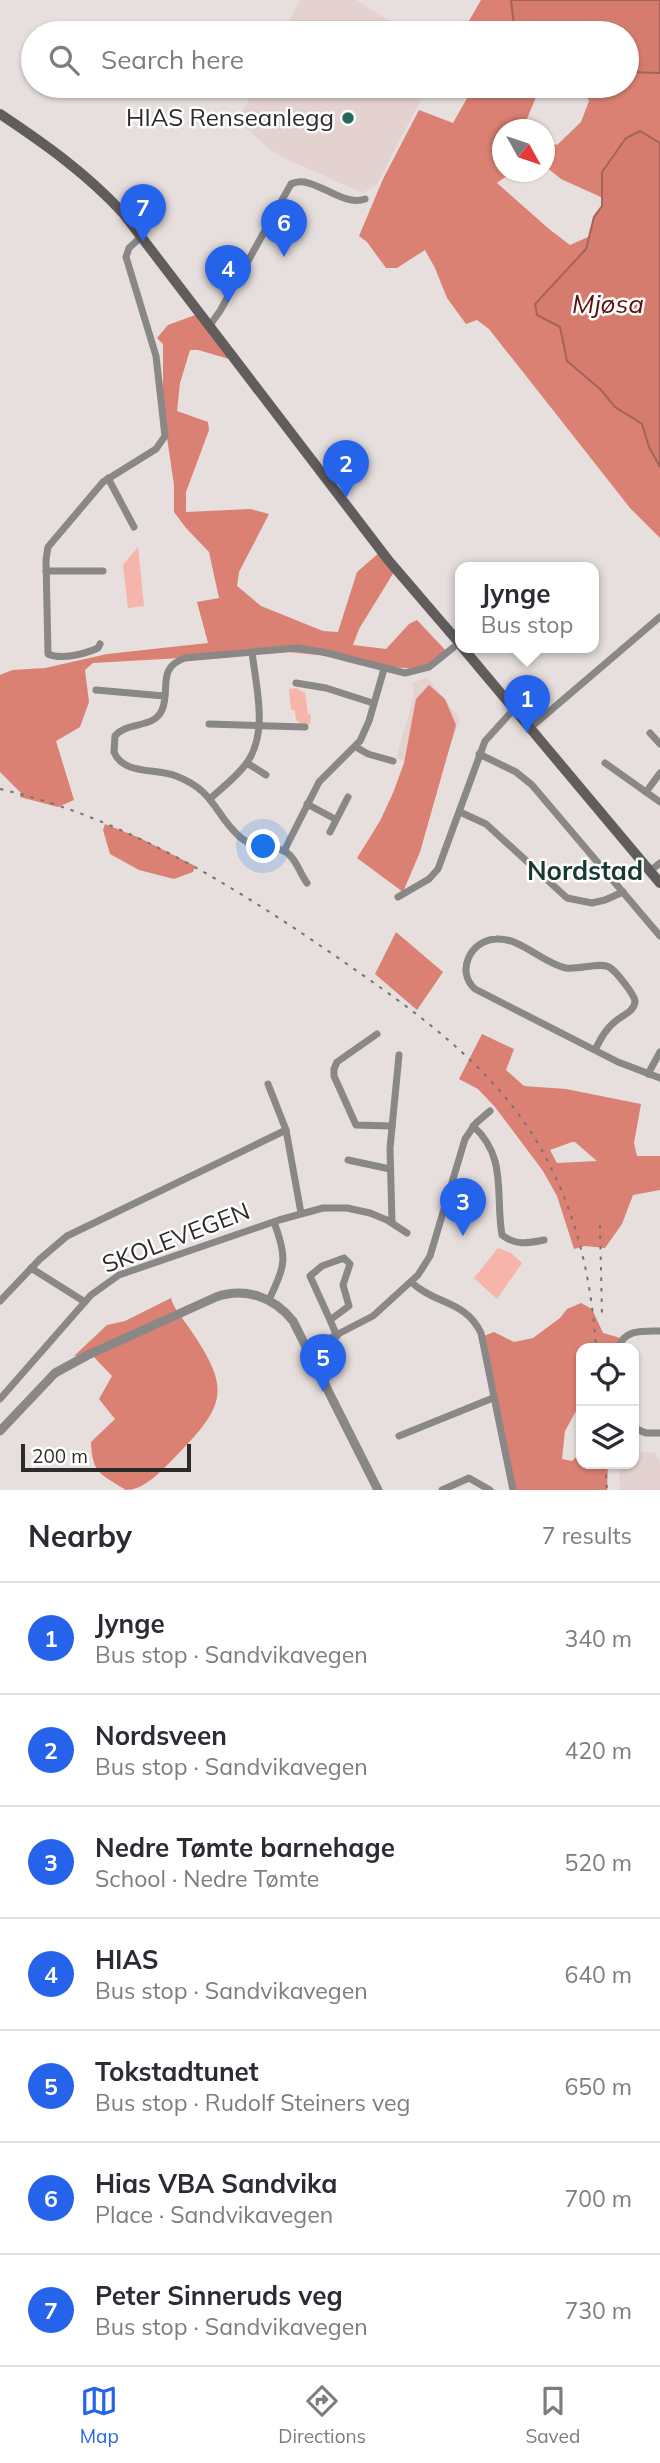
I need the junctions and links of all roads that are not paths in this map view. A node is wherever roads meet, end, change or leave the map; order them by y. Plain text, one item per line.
1 (0, 114) edge
2 (365, 199) dead end
3 (142, 236) junction
4 (210, 325) junction
5 (108, 478) junction
6 (134, 527) dead end
7 (46, 571) junction
8 (103, 571) dead end
9 (660, 617) edge
10 (455, 639) edge
11 (100, 644) dead end
12 (455, 649) edge
13 (252, 652) junction
14 (467, 653) edge
15 (384, 669) junction
16 (296, 683) dead end
17 (96, 690) dead end
18 (164, 695) junction
19 (373, 703) junction
20 (514, 709) junction
21 (209, 724) dead end
22 (259, 724) junction
23 (305, 727) dead end
24 (530, 728) junction
25 (650, 733) dead end
26 (660, 744) edge
27 (356, 747) junction
28 (479, 754) junction
29 (393, 761) dead end
30 (247, 762) junction
31 (605, 763) dead end
32 (660, 773) edge
33 (266, 775) dead end
34 (646, 792) junction
35 (348, 797) dead end
36 (211, 798) junction
37 (660, 802) edge
38 (307, 804) junction
39 (460, 811) junction
40 (335, 819) junction
41 (330, 832) dead end
42 (284, 851) junction
43 (660, 863) edge
44 (650, 871) junction
45 (307, 883) dead end
46 (660, 883) edge
47 (623, 892) junction
48 (398, 897) dead end
49 (660, 936) edge
50 (377, 1034) dead end
51 (595, 1050) junction
52 (660, 1052) edge
53 (399, 1055) dead end
54 (648, 1074) junction
55 (660, 1078) edge
56 (268, 1084) dead end
57 (491, 1111) dead end
58 (392, 1126) junction
59 (473, 1126) junction
60 (286, 1130) junction
61 (348, 1160) dead end
62 (390, 1168) junction
63 (301, 1213) junction
64 (274, 1222) junction
65 (391, 1222) junction
66 (407, 1233) dead end
67 (544, 1240) dead end
68 (31, 1268) junction
69 (411, 1282) junction
70 (269, 1300) junction
71 (0, 1301) edge
72 (85, 1302) junction
73 (330, 1320) junction
74 (660, 1331) edge
75 (337, 1336) junction
76 (620, 1343) edge
77 (307, 1350) junction
78 (493, 1398) junction
79 (0, 1399) edge
80 (639, 1430) edge
81 (0, 1431) edge
82 (660, 1433) edge
83 (399, 1436) dead end
84 (378, 1490) edge
85 (442, 1490) edge
86 (490, 1490) edge
87 (513, 1490) edge

1 - 3 main road
2 - 4 street
3 - 4 main road
3 - 5 street
4 - 10 main road
5 - 6 street
5 - 7 street
7 - 8 street
7 - 11 street
9 - 24 street
12 - 15 street
13 - 15 street
13 - 18 street
13 - 22 street
14 - 20 main road
15 - 19 street
16 - 19 street
17 - 18 street
18 - 36 street
19 - 27 street
20 - 24 main road
20 - 28 street
21 - 22 street
22 - 23 street
22 - 30 street
24 - 44 main road
25 - 26 street
27 - 29 street
27 - 38 street
28 - 39 street
28 - 47 street
30 - 33 street
30 - 36 street
31 - 34 street
32 - 34 street
34 - 37 street
35 - 40 street
36 - 42 street
38 - 40 street
38 - 42 street
39 - 47 street
39 - 48 street
40 - 41 street
42 - 45 street
43 - 44 street
44 - 46 main road
47 - 49 street
50 - 58 street
51 - 51 street
51 - 54 street
52 - 54 street
53 - 58 street
54 - 55 street
56 - 60 street
57 - 59 street
58 - 62 street
59 - 67 street
59 - 69 street
60 - 63 street
60 - 68 street
61 - 62 street
62 - 65 street
63 - 64 street, SKOLEVEGEN
63 - 65 street, SKOLEVEGEN
64 - 70 street
64 - 72 street, SKOLEVEGEN
65 - 66 street, SKOLEVEGEN
68 - 71 street
68 - 72 street
69 - 75 street
69 - 78 street
70 - 77 street
70 - 81 street
72 - 79 street, SKOLEVEGEN
73 - 73 street
73 - 75 street
74 - 76 street
75 - 77 street
77 - 84 street
78 - 83 street
78 - 87 street
80 - 82 street
85 - 86 street

